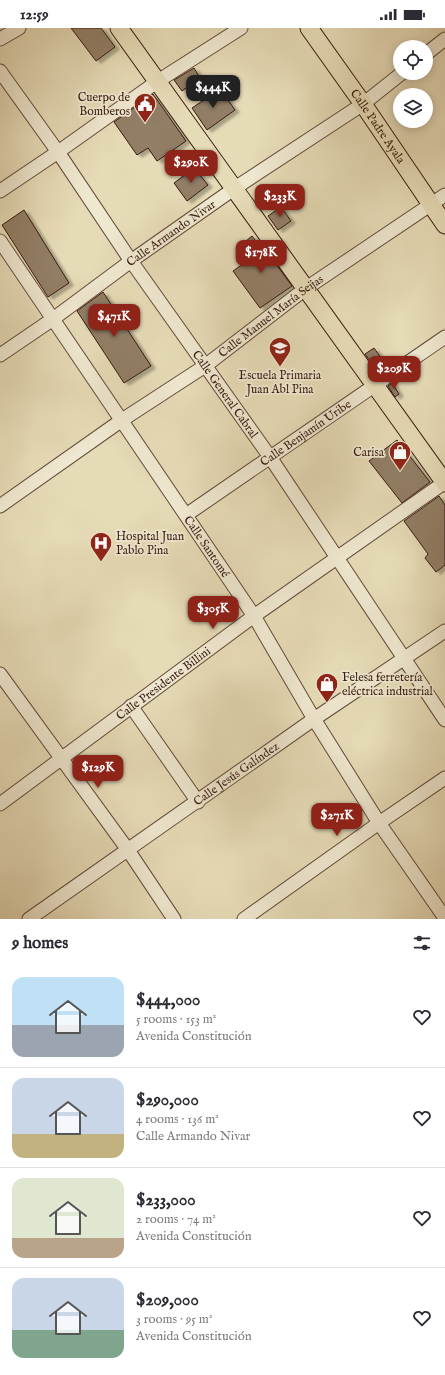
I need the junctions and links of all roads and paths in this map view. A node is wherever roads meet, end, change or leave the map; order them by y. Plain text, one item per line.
1 (19, 28) edge
2 (119, 28) edge
3 (242, 28) edge
4 (309, 28) edge
5 (0, 39) edge
6 (445, 39) edge
7 (433, 48) edge
8 (0, 71) edge
9 (393, 80) edge
10 (158, 81) junction
11 (363, 104) junction
12 (58, 152) junction
13 (235, 188) junction
14 (0, 191) edge
15 (438, 200) edge
16 (445, 225) edge
17 (0, 241) edge
18 (131, 261) junction
19 (305, 289) junction
20 (53, 319) junction
21 (445, 337) edge
22 (0, 355) edge
23 (205, 366) junction
24 (375, 385) junction
25 (122, 420) junction
26 (270, 457) junction
27 (445, 483) edge
28 (0, 506) edge
29 (186, 515) junction
30 (337, 558) junction
31 (254, 616) junction
32 (445, 631) edge
33 (405, 659) junction
34 (0, 674) edge
35 (131, 706) junction
36 (314, 719) junction
37 (445, 720) edge
38 (60, 758) junction
39 (445, 778) edge
40 (198, 802) junction
41 (0, 804) edge
42 (379, 823) junction
43 (128, 850) junction
44 (445, 918) edge
45 (29, 919) edge
46 (174, 919) edge
47 (244, 919) edge

1 - 5 street
2 - 10 main road
3 - 10 street
4 - 11 main road, Calle Padre Ayala
6 - 7 street
8 - 12 street, Calle General Cabral
9 - 11 street, Calle Armando Nivar
10 - 12 street
10 - 13 main road
11 - 13 street, Calle Armando Nivar
11 - 15 main road, Calle Padre Ayala
12 - 14 street
12 - 18 street, Calle General Cabral
13 - 18 street, Calle Armando Nivar
13 - 19 main road
15 - 16 main road, Calle Padre Ayala
15 - 19 street, Calle Manuel María Seijas
17 - 20 street, Calle Santomé
18 - 20 street, Calle Armando Nivar
18 - 23 street, Calle General Cabral
19 - 23 street, Calle Manuel María Seijas
19 - 24 main road
20 - 22 street, Calle Armando Nivar
20 - 25 street, Calle Santomé
21 - 24 street, Calle Benjamín Uribe
23 - 25 street, Calle Manuel María Seijas
23 - 26 street, Calle General Cabral
24 - 26 street, Calle Benjamín Uribe
24 - 27 main road
25 - 28 street, Calle Manuel María Seijas
25 - 29 street, Calle Santomé
26 - 29 street, Calle Benjamín Uribe
26 - 30 street, Calle General Cabral
27 - 30 street, Calle Presidente Billini
29 - 31 street, Calle Santomé
30 - 31 street, Calle Presidente Billini
30 - 33 street, Calle General Cabral
31 - 35 street, Calle Presidente Billini
31 - 36 street, Calle Santomé
32 - 33 street, Calle Jesús Galíndez
33 - 36 street, Calle Jesús Galíndez
33 - 37 street, Calle General Cabral
34 - 38 street
35 - 38 street, Calle Presidente Billini
35 - 40 street
36 - 40 street, Calle Jesús Galíndez
36 - 42 street, Calle Santomé
38 - 41 street, Calle Presidente Billini
38 - 43 street
39 - 42 street
40 - 43 street, Calle Jesús Galíndez
42 - 44 street, Calle Santomé
42 - 47 street
43 - 45 street, Calle Jesús Galíndez
43 - 46 street

